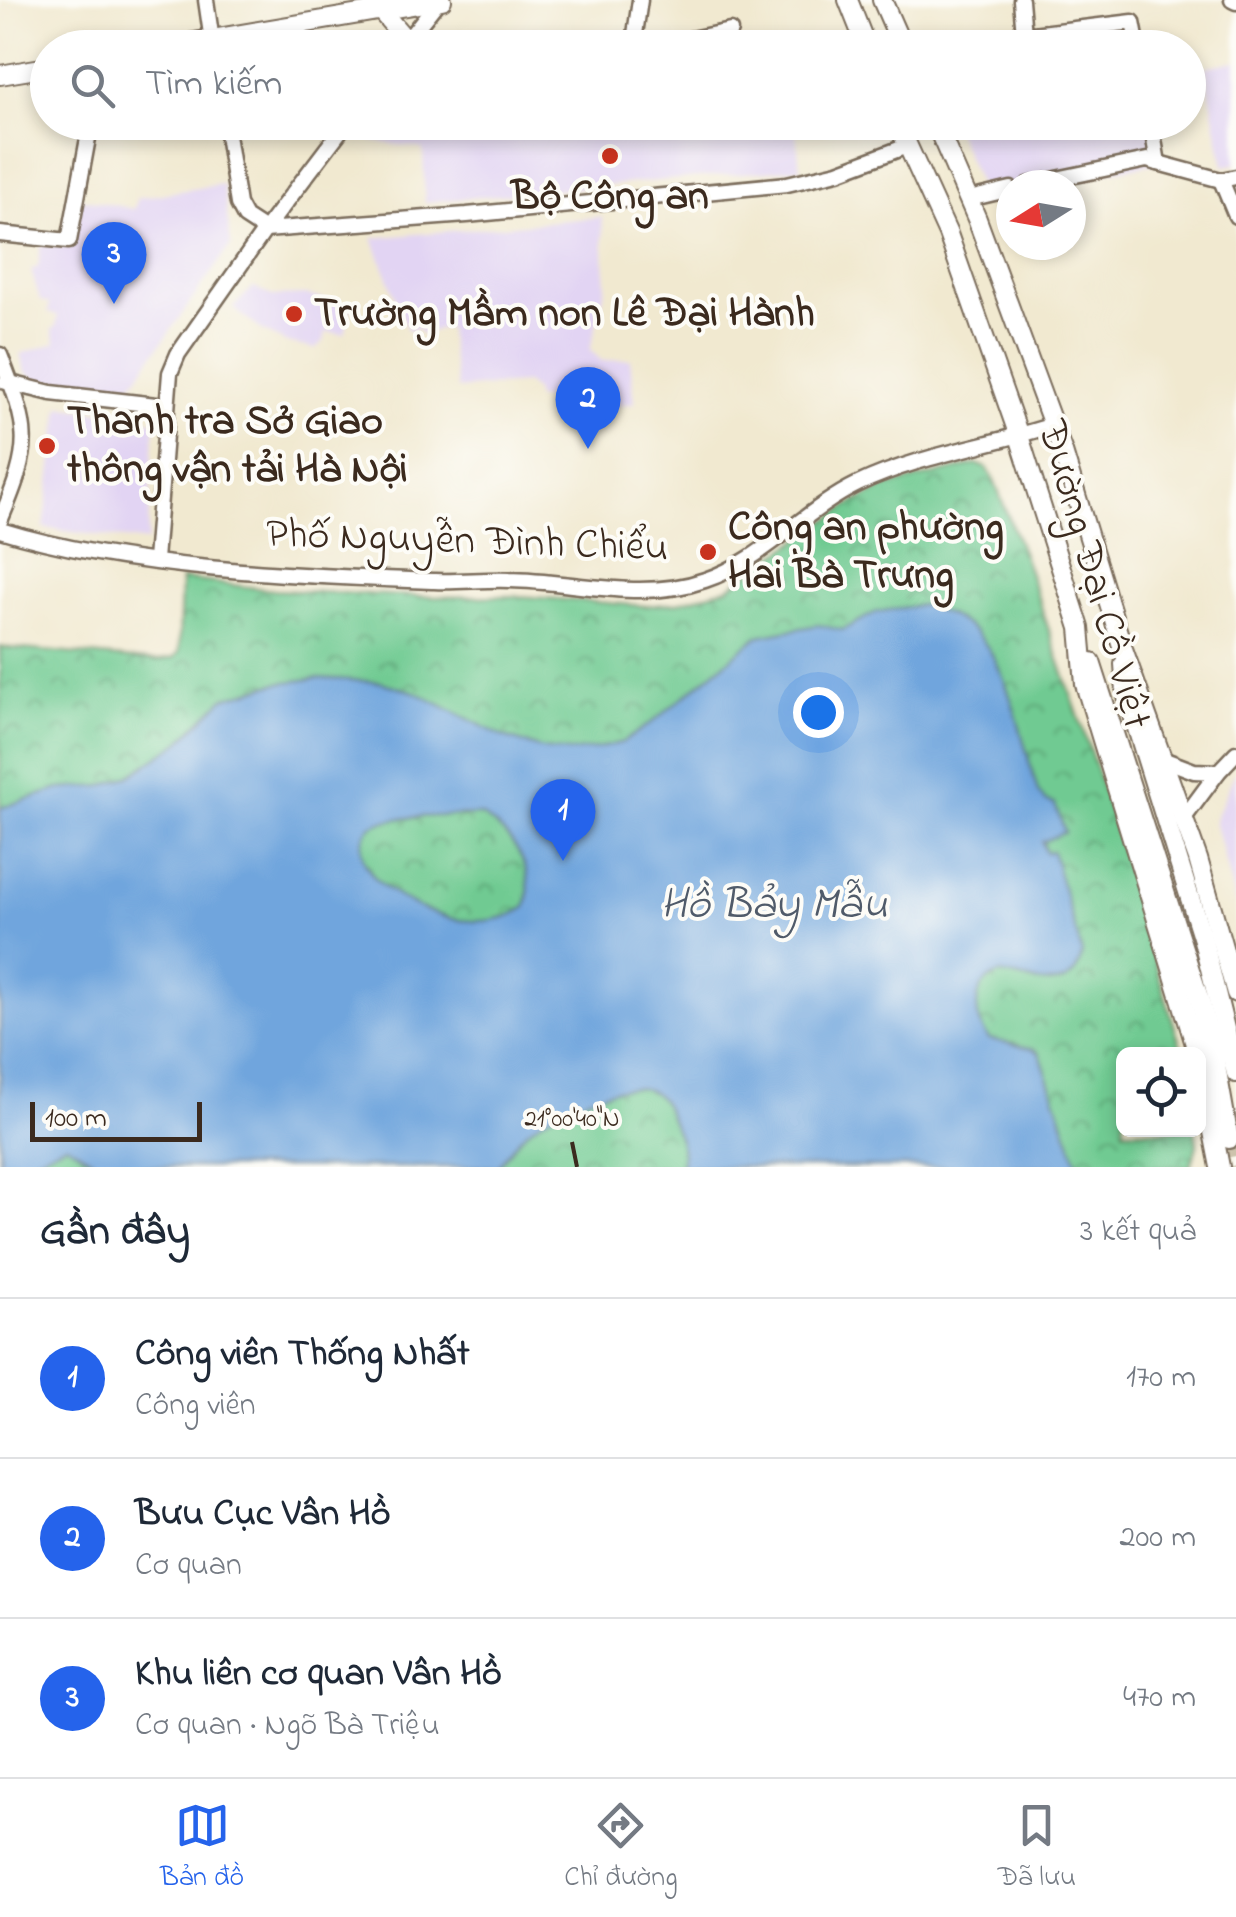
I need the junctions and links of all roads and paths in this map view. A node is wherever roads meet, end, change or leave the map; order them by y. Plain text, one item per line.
1 (206, 0) edge
2 (439, 0) edge
3 (640, 0) edge
4 (848, 0) edge
5 (882, 0) edge
6 (1021, 0) edge
7 (381, 11) junction
8 (210, 30) edge
9 (281, 30) edge
10 (394, 30) edge
11 (415, 30) edge
12 (636, 30) edge
13 (860, 30) edge
14 (892, 30) edge
15 (1024, 30) edge
16 (1066, 30) edge
17 (1135, 30) edge
18 (30, 70) edge
19 (0, 75) edge
20 (88, 140) edge
21 (228, 140) edge
22 (333, 140) edge
23 (904, 140) edge
24 (943, 140) edge
25 (1154, 140) edge
26 (907, 146) junction
27 (1158, 162) junction
28 (1086, 173) edge
29 (1228, 178) edge
30 (996, 193) edge
31 (969, 199) junction
32 (1236, 216) edge
33 (264, 230) junction
34 (0, 234) edge
35 (0, 354) edge
36 (6, 382) edge
37 (165, 406) junction
38 (1054, 425) junction
39 (1019, 436) junction
40 (0, 520) edge
41 (0, 530) edge
42 (155, 560) junction
43 (1080, 628) junction
44 (1122, 646) junction
45 (1236, 753) edge
46 (1165, 760) junction
47 (1218, 772) junction
48 (1184, 818) junction
49 (1236, 993) edge
50 (1196, 1047) edge
51 (1236, 1073) edge
52 (1206, 1099) edge
53 (1228, 1139) dead end
54 (1218, 1165) edge

1 - 8 street
2 - 7 main road
2 - 11 street
3 - 12 street
4 - 13 main road
5 - 14 main road
6 - 15 street
7 - 9 main road
7 - 10 main road
16 - 17 street
18 - 19 main road
20 - 34 street
21 - 33 street
22 - 33 street
23 - 26 main road, Đường Đại Cồ Việt
24 - 31 main road, Đường Đại Cồ Việt
25 - 27 street
26 - 33 street
26 - 39 main road, Đường Đại Cồ Việt
27 - 28 street
27 - 29 street
29 - 32 street
30 - 31 street
31 - 38 main road, Đường Đại Cồ Việt
33 - 37 street
35 - 36 street
36 - 37 street
36 - 40 street
37 - 42 street
38 - 39 street, Phố Nguyễn Đình Chiểu
38 - 44 main road, Đường Đại Cồ Việt
39 - 42 street, Phố Nguyễn Đình Chiểu
39 - 43 main road, Đường Đại Cồ Việt
41 - 42 street, Phố Nguyễn Đình Chiểu
43 - 50 main road, Đường Đại Cồ Việt
43 - 53 main road
44 - 46 main road, Đường Đại Cồ Việt
44 - 51 main road
45 - 47 street
46 - 47 street
46 - 48 main road, Đường Đại Cồ Việt
47 - 48 street
48 - 49 main road, Đường Đại Cồ Việt
52 - 54 main road, Đường Đại Cồ Việt

